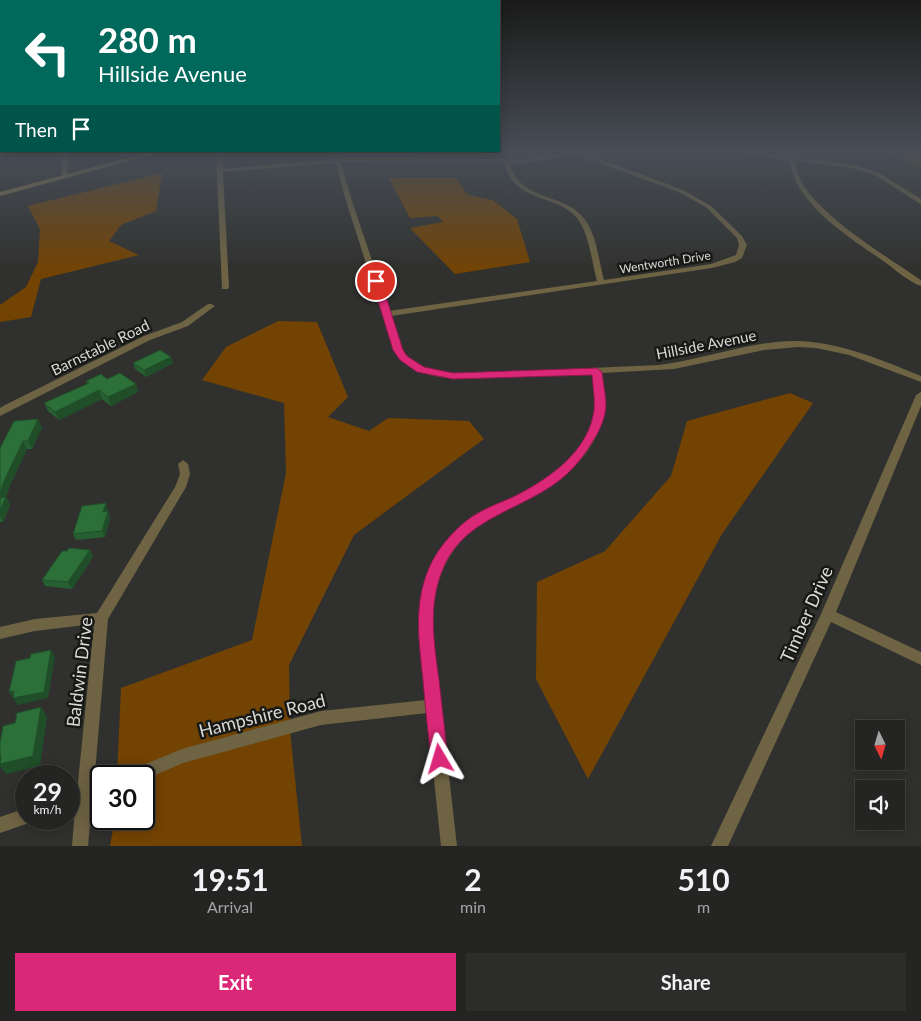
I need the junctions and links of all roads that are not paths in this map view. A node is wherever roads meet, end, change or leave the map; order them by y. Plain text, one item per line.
1 (221, 191) edge
2 (346, 191) edge
3 (534, 191) edge
4 (682, 191) edge
5 (804, 191) edge
6 (904, 191) edge
7 (921, 202) edge
8 (600, 283) junction
9 (921, 284) edge
10 (225, 287) dead end
11 (211, 306) dead end
12 (387, 314) junction
13 (597, 372) junction
14 (921, 379) edge
15 (921, 395) edge
16 (3, 408) edge
17 (183, 464) dead end
18 (828, 614) junction
19 (101, 618) junction
20 (0, 633) edge
21 (921, 659) edge
22 (434, 706) junction
23 (155, 767) edge
24 (80, 771) edge
25 (15, 819) edge
26 (0, 824) edge
27 (79, 830) edge
28 (80, 846) edge
29 (449, 846) edge
30 (719, 846) edge

1 - 10 street
2 - 12 street, Hillside Avenue
3 - 8 street
4 - 8 street, Wentworth Drive
5 - 9 street
6 - 7 street
8 - 12 street, Wentworth Drive
11 - 16 street, Barnstable Road
12 - 13 street, Hillside Avenue
13 - 14 street, Hillside Avenue
13 - 22 street
15 - 18 street, Timber Drive
17 - 19 street, Baldwin Drive
18 - 21 street
18 - 30 street, Timber Drive
19 - 20 street
19 - 24 street, Baldwin Drive
22 - 23 street, Hampshire Road
22 - 29 street
25 - 26 street
27 - 28 street, Baldwin Drive

